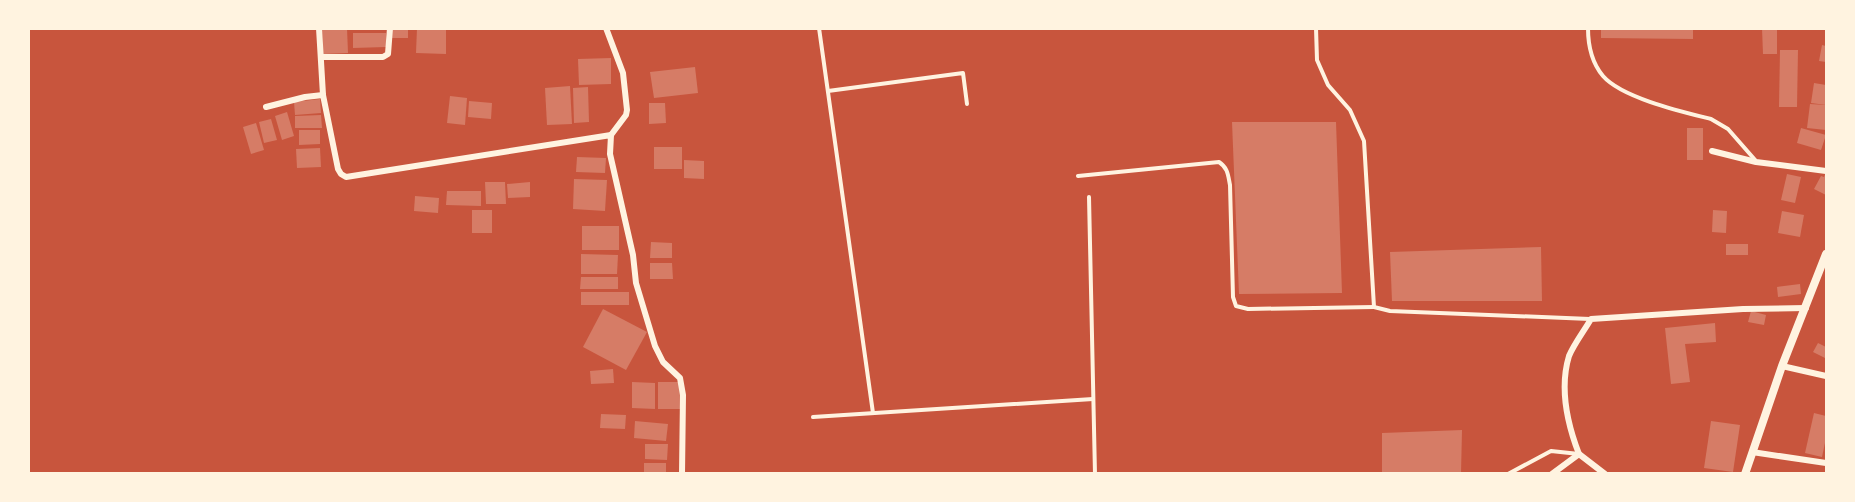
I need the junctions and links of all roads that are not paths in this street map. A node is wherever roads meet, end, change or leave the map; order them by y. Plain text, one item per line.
1 (319, 28) edge
2 (390, 28) edge
3 (606, 28) edge
4 (819, 28) edge
5 (1316, 28) edge
6 (1588, 28) edge
7 (321, 57) junction
8 (828, 91) junction
9 (323, 95) junction
10 (967, 104) dead end
11 (266, 107) dead end
12 (611, 135) junction
13 (1712, 151) dead end
14 (1756, 162) junction
15 (1827, 171) edge
16 (1078, 176) dead end
17 (1089, 197) dead end
18 (1827, 254) edge
19 (1374, 307) junction
20 (1806, 308) junction
21 (1591, 319) junction
22 (1782, 366) junction
23 (1827, 376) edge
24 (1093, 399) junction
25 (873, 413) junction
26 (813, 417) dead end
27 (1752, 452) junction
28 (1579, 453) junction
29 (1827, 463) edge
30 (682, 474) edge
31 (1095, 474) edge
32 (1508, 474) edge
33 (1552, 474) edge
34 (1605, 474) edge
35 (1745, 474) edge

1 - 7 street
2 - 7 street
3 - 12 street
4 - 8 lane
5 - 19 lane
6 - 14 lane
7 - 9 street
8 - 10 lane
8 - 25 lane
9 - 11 street
9 - 12 street
12 - 30 street
13 - 14 street
14 - 15 street
16 - 19 lane
17 - 24 lane
18 - 20 street
19 - 21 lane
20 - 21 street
20 - 22 street
21 - 28 street
22 - 23 street
22 - 27 street
24 - 25 lane
24 - 31 lane
25 - 26 lane
27 - 29 street
27 - 35 street
28 - 32 lane
28 - 33 street
28 - 34 street

